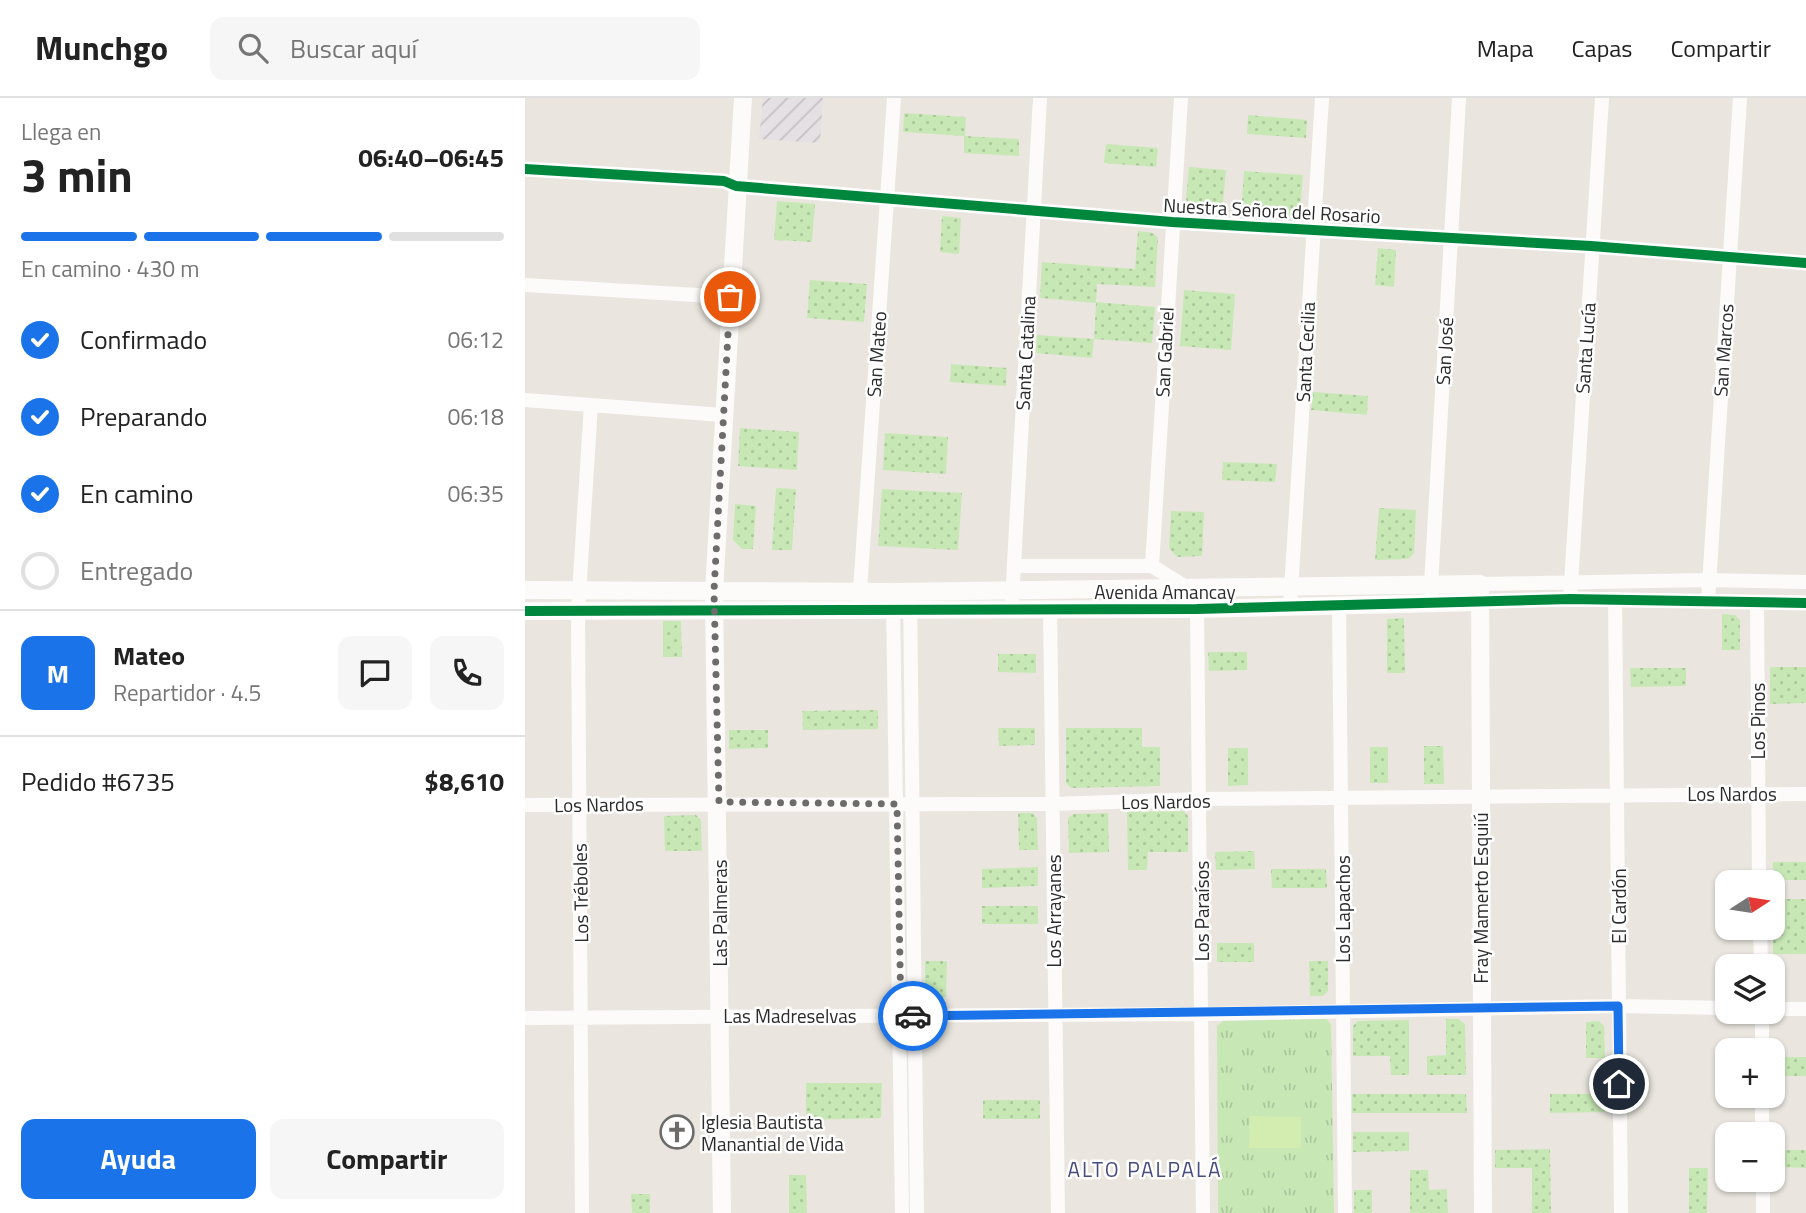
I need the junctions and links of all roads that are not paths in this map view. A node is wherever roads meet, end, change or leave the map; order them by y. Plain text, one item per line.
1 (743, 98) edge
2 (894, 98) edge
3 (1040, 98) edge
4 (1181, 98) edge
5 (1322, 98) edge
6 (1459, 98) edge
7 (1602, 98) edge
8 (1741, 98) edge
9 (525, 169) edge
10 (736, 186) junction
11 (886, 197) junction
12 (1032, 209) junction
13 (1172, 222) junction
14 (1313, 230) junction
15 (1450, 238) junction
16 (1591, 246) junction
17 (1729, 258) junction
18 (1806, 263) edge
19 (525, 285) edge
20 (730, 297) junction
21 (525, 400) edge
22 (591, 405) junction
23 (722, 415) junction
24 (1014, 566) junction
25 (1152, 566) junction
26 (1707, 580) junction
27 (1570, 582) junction
28 (1806, 582) edge
29 (1291, 585) junction
30 (1431, 585) junction
31 (1186, 587) junction
32 (579, 589) junction
33 (525, 590) edge
34 (860, 590) junction
35 (1013, 590) junction
36 (714, 591) junction
37 (1480, 593) junction
38 (1570, 599) junction
39 (1615, 599) junction
40 (902, 601) junction
41 (1708, 601) junction
42 (1757, 602) junction
43 (1433, 603) junction
44 (1806, 604) edge
45 (1339, 605) junction
46 (1290, 606) junction
47 (1050, 608) junction
48 (1012, 609) junction
49 (1197, 609) junction
50 (578, 610) junction
51 (862, 610) junction
52 (525, 611) edge
53 (716, 612) junction
54 (1757, 793) junction
55 (1617, 794) junction
56 (1806, 794) edge
57 (1480, 797) junction
58 (1201, 799) junction
59 (1342, 800) junction
60 (719, 802) junction
61 (897, 804) junction
62 (912, 804) junction
63 (1052, 804) junction
64 (525, 805) edge
65 (579, 805) junction
66 (1759, 870) edge
67 (1618, 1006) junction
68 (1480, 1008) junction
69 (1715, 1008) edge
70 (1785, 1009) edge
71 (1806, 1009) edge
72 (1342, 1010) junction
73 (1201, 1014) junction
74 (720, 1015) junction
75 (1053, 1015) junction
76 (901, 1016) junction
77 (917, 1016) junction
78 (581, 1017) junction
79 (525, 1018) edge
80 (1762, 1192) edge
81 (582, 1213) edge
82 (722, 1213) edge
83 (902, 1213) edge
84 (917, 1213) edge
85 (1058, 1213) edge
86 (1203, 1213) edge
87 (1345, 1213) edge
88 (1483, 1213) edge
89 (1621, 1213) edge
90 (1763, 1213) edge

1 - 10 street, Las Palmeras
2 - 11 street, San Mateo
3 - 12 street, Santa Catalina
4 - 13 street, San Gabriel
5 - 14 street, Santa Cecilia
6 - 15 street, San José
7 - 16 street, Santa Lucía
8 - 17 street, San Marcos
9 - 10 street, Nuestra Señora del Rosario
10 - 11 street, Nuestra Señora del Rosario
10 - 20 street, Las Palmeras
11 - 12 street, Nuestra Señora del Rosario
11 - 34 street, San Mateo
12 - 13 street, Nuestra Señora del Rosario
12 - 24 street, Santa Catalina
13 - 14 street, Nuestra Señora del Rosario
13 - 25 street, San Gabriel
14 - 15 street, Nuestra Señora del Rosario
14 - 29 street, Santa Cecilia
15 - 16 street, Nuestra Señora del Rosario
15 - 30 street, San José
16 - 17 street, Nuestra Señora del Rosario
16 - 27 street, Santa Lucía
17 - 18 street, Nuestra Señora del Rosario
17 - 26 street, San Marcos
19 - 20 street
20 - 23 street, Las Palmeras
21 - 22 street
22 - 23 street
22 - 32 street, Los Tréboles
23 - 36 street, Las Palmeras
24 - 25 street
24 - 35 street, Santa Catalina
25 - 31 street
26 - 27 street, Avenida Amancay
26 - 28 street, Avenida Amancay
26 - 41 street, San Marcos
27 - 37 street, Avenida Amancay
27 - 38 street, Santa Lucía
29 - 30 street, Avenida Amancay
29 - 31 street, Avenida Amancay
29 - 46 street, Santa Cecilia
30 - 37 street, Avenida Amancay
30 - 43 street, San José
31 - 35 street, Avenida Amancay
31 - 49 street
32 - 33 street, Avenida Amancay
32 - 36 street, Avenida Amancay
32 - 50 street, Los Tréboles
34 - 36 street, Avenida Amancay
34 - 40 street, Avenida Amancay
34 - 51 street, San Mateo
35 - 40 street, Avenida Amancay
35 - 48 street, Santa Catalina
36 - 53 street, Las Palmeras
37 - 38 street, Avenida Amancay
37 - 43 street, Avenida Amancay
37 - 57 street, Fray Mamerto Esquiú
38 - 39 street, Avenida Amancay
39 - 41 street, Avenida Amancay
39 - 55 street, El Cardón
40 - 48 street, Avenida Amancay
40 - 51 street, Avenida Amancay
40 - 61 street
40 - 62 street
41 - 42 street, Avenida Amancay
42 - 44 street, Avenida Amancay
42 - 54 street, Los Pinos
43 - 45 street, Avenida Amancay
45 - 46 street, Avenida Amancay
45 - 59 street, Los Lapachos
46 - 49 street, Avenida Amancay
47 - 48 street, Avenida Amancay
47 - 49 street, Avenida Amancay
47 - 63 street, Los Arrayanes
49 - 58 street, Los Paraísos
50 - 52 street, Avenida Amancay
50 - 53 street, Avenida Amancay
50 - 65 street, Los Tréboles
51 - 53 street, Avenida Amancay
53 - 60 street, Las Palmeras
54 - 55 street, Los Nardos
54 - 56 street, Los Nardos
54 - 66 street, Los Pinos
55 - 57 street, Los Nardos
55 - 67 street, El Cardón
57 - 59 street, Los Nardos
57 - 68 street, Fray Mamerto Esquiú
58 - 59 street, Los Nardos
58 - 63 street, Los Nardos
58 - 73 street, Los Paraísos
59 - 72 street, Los Lapachos
60 - 61 street, Los Nardos
60 - 65 street, Los Nardos
60 - 74 street, Las Palmeras
61 - 62 street, Los Nardos
61 - 76 street
62 - 63 street, Los Nardos
62 - 77 street
63 - 75 street, Los Arrayanes
64 - 65 street, Los Nardos
65 - 78 street, Los Tréboles
67 - 68 street, Las Madreselvas
67 - 69 street, Las Madreselvas
67 - 89 street, El Cardón
68 - 72 street, Las Madreselvas
68 - 88 street, Fray Mamerto Esquiú
70 - 71 street
72 - 73 street, Las Madreselvas
72 - 87 street, Los Lapachos
73 - 75 street, Las Madreselvas
73 - 86 street, Los Paraísos
74 - 76 street, Las Madreselvas
74 - 78 street, Las Madreselvas
74 - 82 street, Las Palmeras
75 - 77 street, Las Madreselvas
75 - 85 street, Los Arrayanes
76 - 77 street, Las Madreselvas
76 - 83 street
77 - 84 street
78 - 79 street, Las Madreselvas
78 - 81 street, Los Tréboles
80 - 90 street

